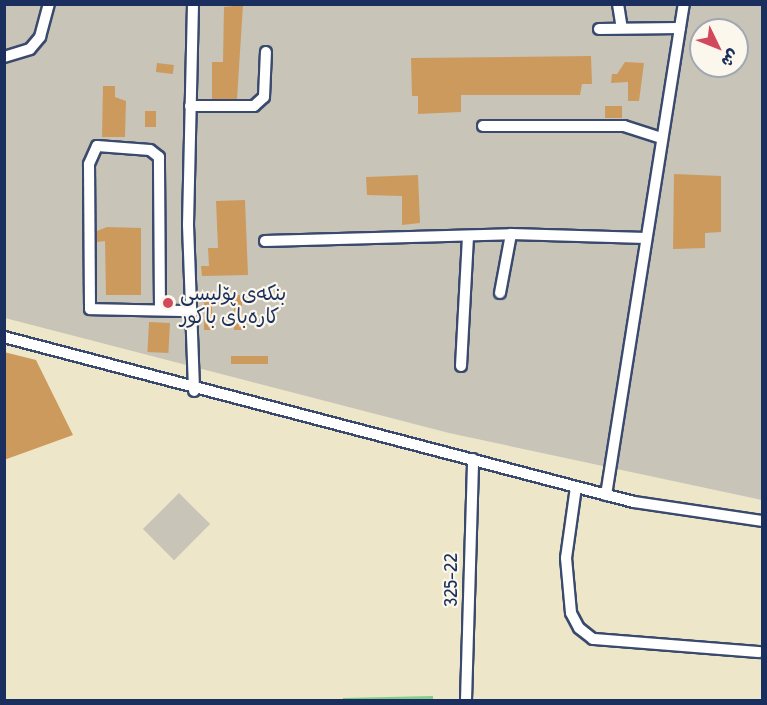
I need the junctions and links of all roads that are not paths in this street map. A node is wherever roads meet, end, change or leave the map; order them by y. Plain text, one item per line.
1 (49, 4) edge
2 (193, 4) edge
3 (618, 4) edge
4 (684, 4) edge
5 (621, 28) junction
6 (680, 28) junction
7 (599, 29) dead end
8 (266, 52) dead end
9 (4, 57) edge
10 (190, 106) junction
11 (483, 126) dead end
12 (662, 138) junction
13 (512, 234) junction
14 (468, 236) junction
15 (646, 238) junction
16 (265, 241) dead end
17 (500, 293) dead end
18 (160, 309) junction
19 (189, 311) junction
20 (4, 338) edge
21 (461, 366) dead end
22 (194, 391) junction
23 (473, 459) junction
24 (576, 487) junction
25 (606, 495) junction
26 (762, 521) edge
27 (759, 652) dead end
28 (466, 700) edge

1 - 9 street
2 - 10 street
3 - 5 street
4 - 6 street
5 - 6 street
5 - 7 street
6 - 12 street
8 - 10 street
10 - 19 street
11 - 12 street
12 - 15 street
13 - 14 street
13 - 15 street
13 - 17 street
14 - 16 street
14 - 21 street
15 - 25 street
18 - 18 street
18 - 19 street
19 - 22 street
20 - 22 street
22 - 23 street
23 - 24 street
23 - 28 street, 325-22
24 - 25 street
24 - 27 street
25 - 26 street

